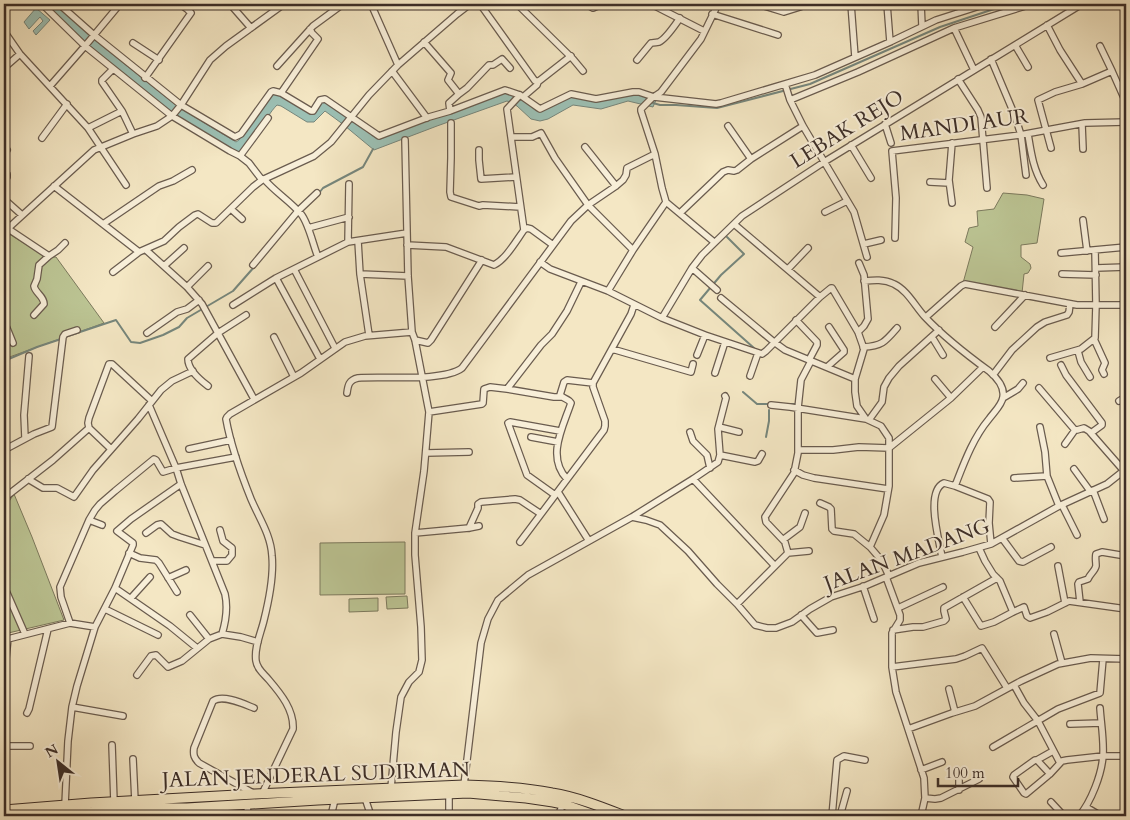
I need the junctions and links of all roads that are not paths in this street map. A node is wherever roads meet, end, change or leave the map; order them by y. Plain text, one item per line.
1 (42, 4) edge
2 (59, 4) edge
3 (120, 4) edge
4 (180, 4) edge
5 (194, 4) edge
6 (240, 4) edge
7 (284, 4) edge
8 (343, 4) edge
9 (371, 4) edge
10 (470, 4) edge
11 (480, 4) edge
12 (517, 4) edge
13 (586, 4) edge
14 (602, 4) edge
15 (651, 4) edge
16 (718, 4) edge
17 (758, 4) edge
18 (851, 4) edge
19 (887, 4) edge
20 (922, 4) edge
21 (955, 4) edge
22 (986, 4) edge
23 (1032, 4) edge
24 (1082, 4) edge
25 (232, 6) edge
26 (800, 7) dead end
27 (187, 9) junction
28 (955, 13) junction
29 (712, 14) junction
30 (680, 18) junction
31 (1047, 25) junction
32 (922, 26) junction
33 (251, 28) junction
34 (954, 28) junction
35 (310, 29) junction
36 (704, 31) junction
37 (4, 32) edge
38 (778, 35) dead end
39 (93, 36) junction
40 (133, 42) dead end
41 (424, 42) junction
42 (890, 42) junction
43 (86, 45) junction
44 (1015, 45) junction
45 (1100, 46) dead end
46 (20, 54) junction
47 (571, 56) junction
48 (855, 56) junction
49 (991, 59) junction
50 (159, 60) junction
51 (637, 60) dead end
52 (398, 64) junction
53 (277, 66) dead end
54 (1028, 67) dead end
55 (4, 68) edge
56 (510, 68) dead end
57 (113, 69) junction
58 (974, 70) junction
59 (392, 71) junction
60 (583, 71) dead end
61 (1112, 71) junction
62 (145, 78) junction
63 (958, 80) junction
64 (538, 82) junction
65 (1082, 84) junction
66 (785, 85) junction
67 (50, 86) junction
68 (281, 93) junction
69 (459, 94) junction
70 (520, 96) junction
71 (653, 98) junction
72 (790, 98) junction
73 (67, 104) junction
74 (180, 106) junction
75 (122, 111) junction
76 (450, 111) junction
77 (1126, 111) edge
78 (173, 115) junction
79 (350, 117) junction
80 (268, 118) dead end
81 (427, 118) junction
82 (1126, 122) edge
83 (451, 123) dead end
84 (886, 124) junction
85 (1082, 124) junction
86 (728, 126) dead end
87 (803, 126) junction
88 (88, 128) junction
89 (1047, 130) junction
90 (133, 134) junction
91 (1028, 134) junction
92 (1021, 135) junction
93 (42, 138) dead end
94 (511, 138) junction
95 (405, 140) dead end
96 (983, 140) junction
97 (890, 143) dead end
98 (952, 143) junction
99 (851, 145) junction
100 (101, 147) junction
101 (585, 147) dead end
102 (1051, 148) dead end
103 (1083, 149) dead end
104 (479, 150) dead end
105 (655, 154) junction
106 (240, 156) junction
107 (751, 159) junction
108 (824, 162) junction
109 (192, 170) dead end
110 (4, 172) edge
111 (1026, 175) dead end
112 (516, 177) junction
113 (872, 178) dead end
114 (263, 179) junction
115 (4, 181) edge
116 (930, 182) dead end
117 (949, 183) junction
118 (349, 184) dead end
119 (126, 185) dead end
120 (1043, 185) dead end
121 (54, 186) junction
122 (616, 186) junction
123 (987, 188) dead end
124 (317, 193) dead end
125 (4, 199) edge
126 (847, 201) junction
127 (666, 202) junction
128 (952, 203) dead end
129 (588, 205) junction
130 (520, 207) junction
131 (231, 209) junction
132 (825, 212) dead end
133 (300, 213) junction
134 (680, 213) junction
135 (22, 215) junction
136 (349, 217) junction
137 (242, 219) dead end
138 (1083, 220) dead end
139 (103, 224) junction
140 (734, 224) junction
141 (308, 228) junction
142 (5, 230) edge
143 (524, 230) junction
144 (407, 233) junction
145 (895, 238) dead end
146 (881, 240) dead end
147 (358, 241) junction
148 (348, 242) junction
149 (714, 242) junction
150 (65, 243) dead end
151 (864, 244) junction
152 (407, 245) junction
153 (553, 245) junction
154 (1126, 247) edge
155 (184, 248) dead end
156 (808, 248) dead end
157 (146, 250) junction
158 (633, 250) junction
159 (1096, 250) junction
160 (1087, 251) junction
161 (139, 252) junction
162 (1061, 253) dead end
163 (49, 256) junction
164 (318, 257) junction
165 (868, 257) dead end
166 (482, 260) junction
167 (540, 262) junction
168 (859, 263) dead end
169 (164, 266) junction
170 (208, 266) dead end
171 (254, 266) dead end
172 (1126, 266) edge
173 (692, 268) junction
174 (1096, 268) junction
175 (294, 269) junction
176 (788, 269) junction
177 (113, 272) dead end
178 (360, 274) junction
179 (1062, 274) dead end
180 (1096, 275) junction
181 (408, 276) junction
182 (276, 278) junction
183 (864, 281) junction
184 (582, 282) junction
185 (187, 286) junction
186 (714, 286) dead end
187 (608, 291) junction
188 (1024, 295) junction
189 (820, 296) junction
190 (721, 298) dead end
191 (200, 302) junction
192 (1070, 304) junction
193 (233, 305) dead end
194 (634, 305) junction
195 (1096, 305) junction
196 (1126, 305) edge
197 (34, 315) dead end
198 (246, 315) dead end
199 (926, 317) junction
200 (662, 318) junction
201 (796, 320) junction
202 (4, 321) edge
203 (829, 327) dead end
204 (995, 327) dead end
205 (896, 328) dead end
206 (77, 330) dead end
207 (939, 330) junction
208 (412, 332) junction
209 (858, 332) junction
210 (146, 333) dead end
211 (218, 333) junction
212 (369, 335) junction
213 (705, 335) junction
214 (274, 337) dead end
215 (932, 337) junction
216 (1094, 339) junction
217 (415, 340) junction
218 (725, 342) junction
219 (774, 342) junction
220 (13, 343) dead end
221 (863, 347) junction
222 (335, 348) junction
223 (612, 349) junction
224 (1078, 351) junction
225 (758, 353) junction
226 (697, 355) dead end
227 (943, 355) dead end
228 (30, 356) dead end
229 (1050, 358) dead end
230 (320, 359) junction
231 (810, 360) junction
232 (693, 364) dead end
233 (1061, 365) dead end
234 (827, 367) junction
235 (983, 367) junction
236 (193, 371) junction
237 (714, 373) dead end
238 (1104, 374) dead end
239 (993, 375) junction
240 (750, 376) dead end
241 (1090, 376) dead end
242 (294, 377) junction
243 (422, 377) junction
244 (855, 379) junction
245 (935, 379) dead end
246 (593, 383) junction
247 (1023, 383) dead end
248 (208, 386) dead end
249 (1038, 388) dead end
250 (507, 389) junction
251 (347, 393) dead end
252 (725, 396) dead end
253 (562, 397) junction
254 (1126, 397) edge
255 (951, 398) junction
256 (1004, 398) junction
257 (254, 400) junction
258 (1119, 401) dead end
259 (151, 403) junction
260 (771, 405) dead end
261 (798, 408) junction
262 (429, 412) junction
263 (867, 419) junction
264 (718, 427) junction
265 (89, 428) junction
266 (1040, 428) dead end
267 (1075, 430) junction
268 (560, 431) junction
269 (690, 432) dead end
270 (739, 432) dead end
271 (1091, 433) junction
272 (532, 437) dead end
273 (25, 438) junction
274 (231, 440) junction
275 (558, 442) junction
276 (1065, 444) dead end
277 (888, 448) junction
278 (111, 449) junction
279 (189, 449) dead end
280 (4, 450) edge
281 (798, 450) junction
282 (469, 452) dead end
283 (426, 453) junction
284 (762, 454) dead end
285 (720, 455) junction
286 (236, 457) junction
287 (176, 468) junction
288 (710, 468) junction
289 (1074, 469) dead end
290 (794, 470) junction
291 (1125, 470) edge
292 (1047, 476) junction
293 (1014, 478) dead end
294 (28, 479) junction
295 (567, 479) junction
296 (693, 479) junction
297 (181, 484) junction
298 (955, 486) junction
299 (4, 489) edge
300 (888, 489) junction
301 (1091, 490) junction
302 (556, 494) junction
303 (8, 495) junction
304 (4, 503) edge
305 (820, 504) dead end
306 (1060, 505) junction
307 (805, 512) dead end
308 (541, 514) junction
309 (632, 517) junction
310 (1104, 519) dead end
311 (89, 520) junction
312 (102, 526) dead end
313 (479, 526) dead end
314 (470, 528) junction
315 (220, 530) dead end
316 (146, 533) dead end
317 (415, 533) junction
318 (1077, 535) dead end
319 (1002, 538) junction
320 (589, 541) junction
321 (784, 541) junction
322 (520, 542) dead end
323 (205, 544) junction
324 (991, 544) junction
325 (870, 547) junction
326 (1051, 547) dead end
327 (979, 548) junction
328 (809, 551) dead end
329 (129, 553) junction
330 (788, 554) junction
331 (1126, 556) edge
332 (942, 557) junction
333 (212, 561) junction
334 (775, 566) junction
335 (1058, 566) dead end
336 (186, 570) dead end
337 (888, 576) junction
338 (150, 577) dead end
339 (168, 578) junction
340 (997, 578) junction
341 (4, 586) edge
342 (863, 586) junction
343 (943, 587) dead end
344 (115, 588) junction
345 (177, 592) dead end
346 (963, 597) junction
347 (131, 598) junction
348 (1080, 602) junction
349 (1065, 603) junction
350 (737, 604) junction
351 (898, 608) junction
352 (105, 609) junction
353 (1126, 610) edge
354 (1013, 612) junction
355 (190, 615) dead end
356 (801, 615) junction
357 (874, 619) dead end
358 (70, 623) junction
359 (95, 627) junction
360 (48, 629) junction
361 (833, 630) dead end
362 (894, 630) junction
363 (25, 634) junction
364 (222, 634) junction
365 (1054, 634) dead end
366 (158, 635) dead end
367 (6, 639) edge
368 (209, 639) junction
369 (258, 642) junction
370 (197, 648) junction
371 (1103, 659) junction
372 (1126, 659) edge
373 (1062, 663) junction
374 (892, 667) junction
375 (4, 668) edge
376 (137, 675) dead end
377 (1014, 684) junction
378 (1007, 688) junction
379 (949, 689) dead end
380 (72, 707) junction
381 (254, 708) dead end
382 (1100, 708) dead end
383 (954, 712) junction
384 (27, 713) dead end
385 (123, 716) dead end
386 (1038, 721) junction
387 (1101, 723) junction
388 (1070, 724) dead end
389 (908, 729) junction
390 (4, 746) edge
391 (30, 746) dead end
392 (112, 746) dead end
393 (993, 747) dead end
394 (1053, 751) junction
395 (1103, 756) junction
396 (1126, 756) edge
397 (133, 759) dead end
398 (865, 760) dead end
399 (1037, 760) junction
400 (942, 762) dead end
401 (1060, 764) junction
402 (921, 770) junction
403 (1050, 774) junction
404 (959, 777) dead end
405 (979, 779) dead end
406 (464, 785) junction
407 (391, 788) junction
408 (959, 790) junction
409 (847, 791) dead end
410 (449, 793) junction
411 (258, 794) junction
412 (365, 798) junction
413 (925, 798) junction
414 (335, 799) junction
415 (135, 801) junction
416 (114, 802) junction
417 (1051, 802) dead end
418 (247, 804) junction
419 (563, 804) junction
420 (1086, 807) junction
421 (6, 812) edge
422 (64, 812) edge
423 (154, 812) edge
424 (187, 812) edge
425 (128, 813) edge
426 (92, 814) edge
427 (31, 816) edge
428 (248, 816) edge
429 (331, 816) edge
430 (371, 816) edge
431 (449, 816) edge
432 (558, 816) edge
433 (597, 816) edge
434 (626, 816) edge
435 (832, 816) edge
436 (840, 816) edge
437 (921, 816) edge
438 (1064, 816) edge
439 (1080, 816) edge
440 (1101, 816) edge

1 - 43 street
2 - 39 street
3 - 39 street
4 - 27 street
5 - 27 street
6 - 25 street
7 - 33 street
8 - 35 street
9 - 52 street
10 - 41 street
11 - 64 street
12 - 47 street
13 - 14 street
15 - 30 street
16 - 29 street
17 - 26 street
18 - 48 street
19 - 42 street
20 - 32 street
21 - 28 street
22 - 28 street
23 - 34 street
24 - 31 street, LEBAK REJO
25 - 33 street
27 - 50 street
28 - 32 street
29 - 36 street
29 - 38 street
30 - 36 street
30 - 51 street
31 - 44 street, LEBAK REJO
31 - 65 street
32 - 42 street
33 - 74 street
34 - 58 street
34 - 72 street
35 - 53 street
35 - 68 street
36 - 71 street
37 - 46 street
39 - 43 street
39 - 62 street
40 - 50 street
41 - 52 street
41 - 69 street
42 - 48 street
43 - 57 street
43 - 67 street
44 - 49 street, LEBAK REJO
44 - 54 street
45 - 61 street
46 - 55 street
46 - 67 street
47 - 60 street
47 - 64 street
48 - 66 street
49 - 58 street, LEBAK REJO
49 - 92 street
50 - 62 street
52 - 59 street
56 - 69 street
57 - 75 street
57 - 78 street
58 - 63 street, LEBAK REJO
59 - 79 street
59 - 81 street
61 - 65 street
61 - 77 street
62 - 74 street
63 - 84 street, LEBAK REJO
63 - 96 street
64 - 70 street
65 - 89 street
66 - 71 street
66 - 72 street
67 - 73 street
68 - 74 street
68 - 79 street
69 - 76 street
70 - 71 street
70 - 76 street
70 - 94 street
71 - 105 street
72 - 87 street
73 - 88 street
73 - 93 street
74 - 78 street
75 - 88 street
75 - 90 street
76 - 81 street
78 - 90 street
78 - 106 street
79 - 81 street
79 - 114 street
80 - 106 street
82 - 85 street, MANDI AUR
83 - 130 street
84 - 97 street
84 - 99 street, LEBAK REJO
85 - 89 street, MANDI AUR
85 - 103 street
86 - 107 street
87 - 107 street
87 - 108 street
88 - 100 street
89 - 91 street, MANDI AUR
89 - 102 street
90 - 100 street
91 - 92 street, MANDI AUR
91 - 120 street
92 - 96 street, MANDI AUR
92 - 111 street
94 - 112 street
94 - 129 street
95 - 144 street
96 - 98 street, MANDI AUR
96 - 123 street
98 - 117 street
98 - 145 street, MANDI AUR
99 - 108 street, LEBAK REJO
99 - 113 street
100 - 119 street
100 - 121 street
101 - 122 street
104 - 112 street
105 - 122 street
105 - 127 street
106 - 114 street
107 - 134 street
108 - 126 street
108 - 140 street, LEBAK REJO
109 - 139 street
110 - 115 street
112 - 130 street
114 - 131 street
114 - 133 street
116 - 117 street
117 - 128 street
118 - 136 street
121 - 135 street
121 - 139 street
122 - 129 street
124 - 133 street
125 - 135 street
126 - 132 street
126 - 151 street
127 - 134 street
127 - 158 street
129 - 153 street
129 - 158 street
130 - 143 street
131 - 137 street
131 - 157 street
133 - 141 street
133 - 171 street
134 - 149 street
135 - 142 street
136 - 141 street
136 - 148 street
138 - 160 street
139 - 161 street
140 - 149 street, LEBAK REJO
140 - 176 street
141 - 164 street
142 - 163 street
143 - 153 street
143 - 166 street
144 - 147 street
144 - 152 street
146 - 151 street
147 - 148 street
147 - 178 street
148 - 164 street
149 - 173 street, LEBAK REJO
150 - 163 street
151 - 165 street
152 - 166 street
152 - 181 street
153 - 167 street
154 - 159 street
155 - 169 street
156 - 176 street
157 - 161 street
157 - 169 street
158 - 187 street
159 - 160 street
159 - 174 street
160 - 162 street
161 - 177 street
163 - 197 street
164 - 175 street
166 - 217 street
167 - 184 street
167 - 243 street
168 - 183 street
169 - 185 street
170 - 185 street
172 - 174 street
173 - 186 street
173 - 200 street, LEBAK REJO
174 - 180 street
175 - 182 street
175 - 222 street
176 - 189 street
178 - 181 street
178 - 212 street
179 - 180 street
180 - 195 street
181 - 208 street
182 - 193 street
182 - 230 street
183 - 199 street
183 - 209 street
184 - 187 street
184 - 250 street
185 - 191 street
187 - 194 street
188 - 192 street
188 - 199 street
188 - 204 street
189 - 201 street
189 - 209 street
190 - 219 street
191 - 210 street
191 - 211 street
192 - 195 street
192 - 239 street
194 - 200 street
194 - 223 street
195 - 196 street
195 - 216 street
198 - 211 street
199 - 207 street
200 - 213 street
201 - 219 street
201 - 231 street
202 - 220 street
203 - 234 street
205 - 221 street
206 - 273 street
207 - 215 street
207 - 235 street
208 - 212 street
208 - 217 street
209 - 221 street
211 - 236 street
211 - 257 street
212 - 222 street
213 - 218 street
213 - 226 street
214 - 242 street
215 - 227 street
215 - 263 street
216 - 224 street
216 - 238 street
217 - 243 street
218 - 225 street
218 - 237 street
219 - 225 street
219 - 231 street
221 - 244 street
222 - 230 street
223 - 232 street
223 - 246 street
224 - 229 street
224 - 241 street
225 - 240 street
228 - 273 street
230 - 242 street
231 - 234 street
231 - 261 street
233 - 271 street
234 - 244 street
235 - 239 street
235 - 255 street
236 - 248 street
236 - 259 street
239 - 256 street
242 - 257 street
243 - 251 street
243 - 262 street
244 - 263 street
245 - 255 street
246 - 253 street
246 - 295 street
247 - 256 street
249 - 267 street
250 - 253 street
250 - 262 street
252 - 264 street
253 - 268 street
254 - 258 street
255 - 277 street
256 - 298 street
257 - 274 street
259 - 265 street
259 - 278 street
259 - 287 street
260 - 261 street
261 - 263 street
261 - 281 street
262 - 283 street
263 - 277 street
264 - 270 street
264 - 285 street
265 - 278 street
265 - 294 street
266 - 292 street
267 - 271 street
267 - 276 street
268 - 275 street
268 - 302 street
269 - 288 street
271 - 291 street
272 - 275 street
273 - 280 street
274 - 279 street
274 - 286 street
275 - 295 street
277 - 281 street
277 - 300 street
278 - 294 street
281 - 290 street
282 - 283 street
283 - 317 street
284 - 285 street
285 - 288 street
286 - 287 street
286 - 369 street
287 - 297 street
287 - 311 street
288 - 296 street
289 - 301 street
290 - 300 street
290 - 321 street
291 - 301 street, JALAN MADANG
292 - 293 street
292 - 306 street
294 - 303 street
295 - 302 street
296 - 309 street
296 - 334 street
297 - 323 street
297 - 329 street
298 - 324 street
298 - 332 street
299 - 303 street
300 - 325 street
301 - 306 street, JALAN MADANG
301 - 310 street
302 - 308 street
302 - 320 street
303 - 304 street
305 - 325 street
306 - 318 street
306 - 319 street, JALAN MADANG
307 - 321 street
308 - 314 street
308 - 322 street
309 - 320 street
309 - 350 street, JALAN MADANG
311 - 312 street
311 - 358 street
313 - 314 street
314 - 317 street
315 - 333 street
316 - 323 street
317 - 407 street
319 - 324 street, JALAN MADANG
319 - 326 street
320 - 406 street
321 - 330 street
323 - 333 street
324 - 327 street, JALAN MADANG
325 - 337 street
327 - 332 street, JALAN MADANG
327 - 340 street
328 - 330 street
329 - 339 street
329 - 344 street
330 - 334 street
331 - 348 street
332 - 337 street, JALAN MADANG
333 - 364 street
334 - 350 street
335 - 349 street
336 - 339 street
337 - 342 street, JALAN MADANG
337 - 351 street
338 - 347 street
339 - 345 street
340 - 346 street
340 - 354 street
341 - 363 street
342 - 356 street, JALAN MADANG
342 - 357 street
343 - 351 street
344 - 347 street
344 - 352 street
346 - 354 street
346 - 362 street
347 - 370 street
348 - 349 street
348 - 353 street
349 - 354 street
350 - 356 street, JALAN MADANG
351 - 362 street
352 - 359 street
352 - 366 street
355 - 368 street
356 - 361 street
358 - 359 street
358 - 360 street
359 - 380 street
360 - 363 street
360 - 384 street
362 - 374 street
363 - 367 street
364 - 368 street
364 - 369 street
365 - 373 street
367 - 375 street
368 - 370 street
369 - 411 street
370 - 376 street
371 - 372 street
371 - 373 street
371 - 386 street
373 - 377 street
374 - 378 street
374 - 389 street
377 - 378 street
377 - 386 street
378 - 383 street
379 - 383 street
380 - 385 street
380 - 422 street
381 - 411 street
382 - 387 street
383 - 389 street
386 - 393 street
386 - 394 street
387 - 388 street
387 - 395 street
389 - 402 street
390 - 391 street
392 - 416 street
394 - 399 street
394 - 401 street
395 - 396 street
395 - 401 street
395 - 420 street
397 - 415 street
398 - 435 street
399 - 403 street
399 - 403 street
400 - 402 street
401 - 403 street
402 - 413 street
404 - 408 street
405 - 408 street
406 - 407 highway, JALAN JENDERAL SUDIRMAN
406 - 434 highway, JALAN JENDERAL SUDIRMAN
407 - 411 highway, JALAN JENDERAL SUDIRMAN
408 - 413 street
409 - 436 street
410 - 412 highway, JALAN JENDERAL SUDIRMAN
410 - 419 highway, JALAN JENDERAL SUDIRMAN
410 - 431 street
411 - 415 highway, JALAN JENDERAL SUDIRMAN
412 - 414 highway, JALAN JENDERAL SUDIRMAN
412 - 430 street
413 - 437 street
414 - 418 highway, JALAN JENDERAL SUDIRMAN
414 - 429 street
415 - 416 highway, JALAN JENDERAL SUDIRMAN
416 - 422 highway, JALAN JENDERAL SUDIRMAN
417 - 438 street
418 - 424 highway, JALAN JENDERAL SUDIRMAN
418 - 428 street
419 - 432 street
419 - 433 highway, JALAN JENDERAL SUDIRMAN
420 - 439 street
420 - 440 street
421 - 422 highway, JALAN JENDERAL SUDIRMAN
422 - 426 highway, JALAN JENDERAL SUDIRMAN
422 - 427 highway, JALAN JENDERAL SUDIRMAN
423 - 424 highway, JALAN JENDERAL SUDIRMAN
423 - 425 highway, JALAN JENDERAL SUDIRMAN
425 - 426 highway, JALAN JENDERAL SUDIRMAN

